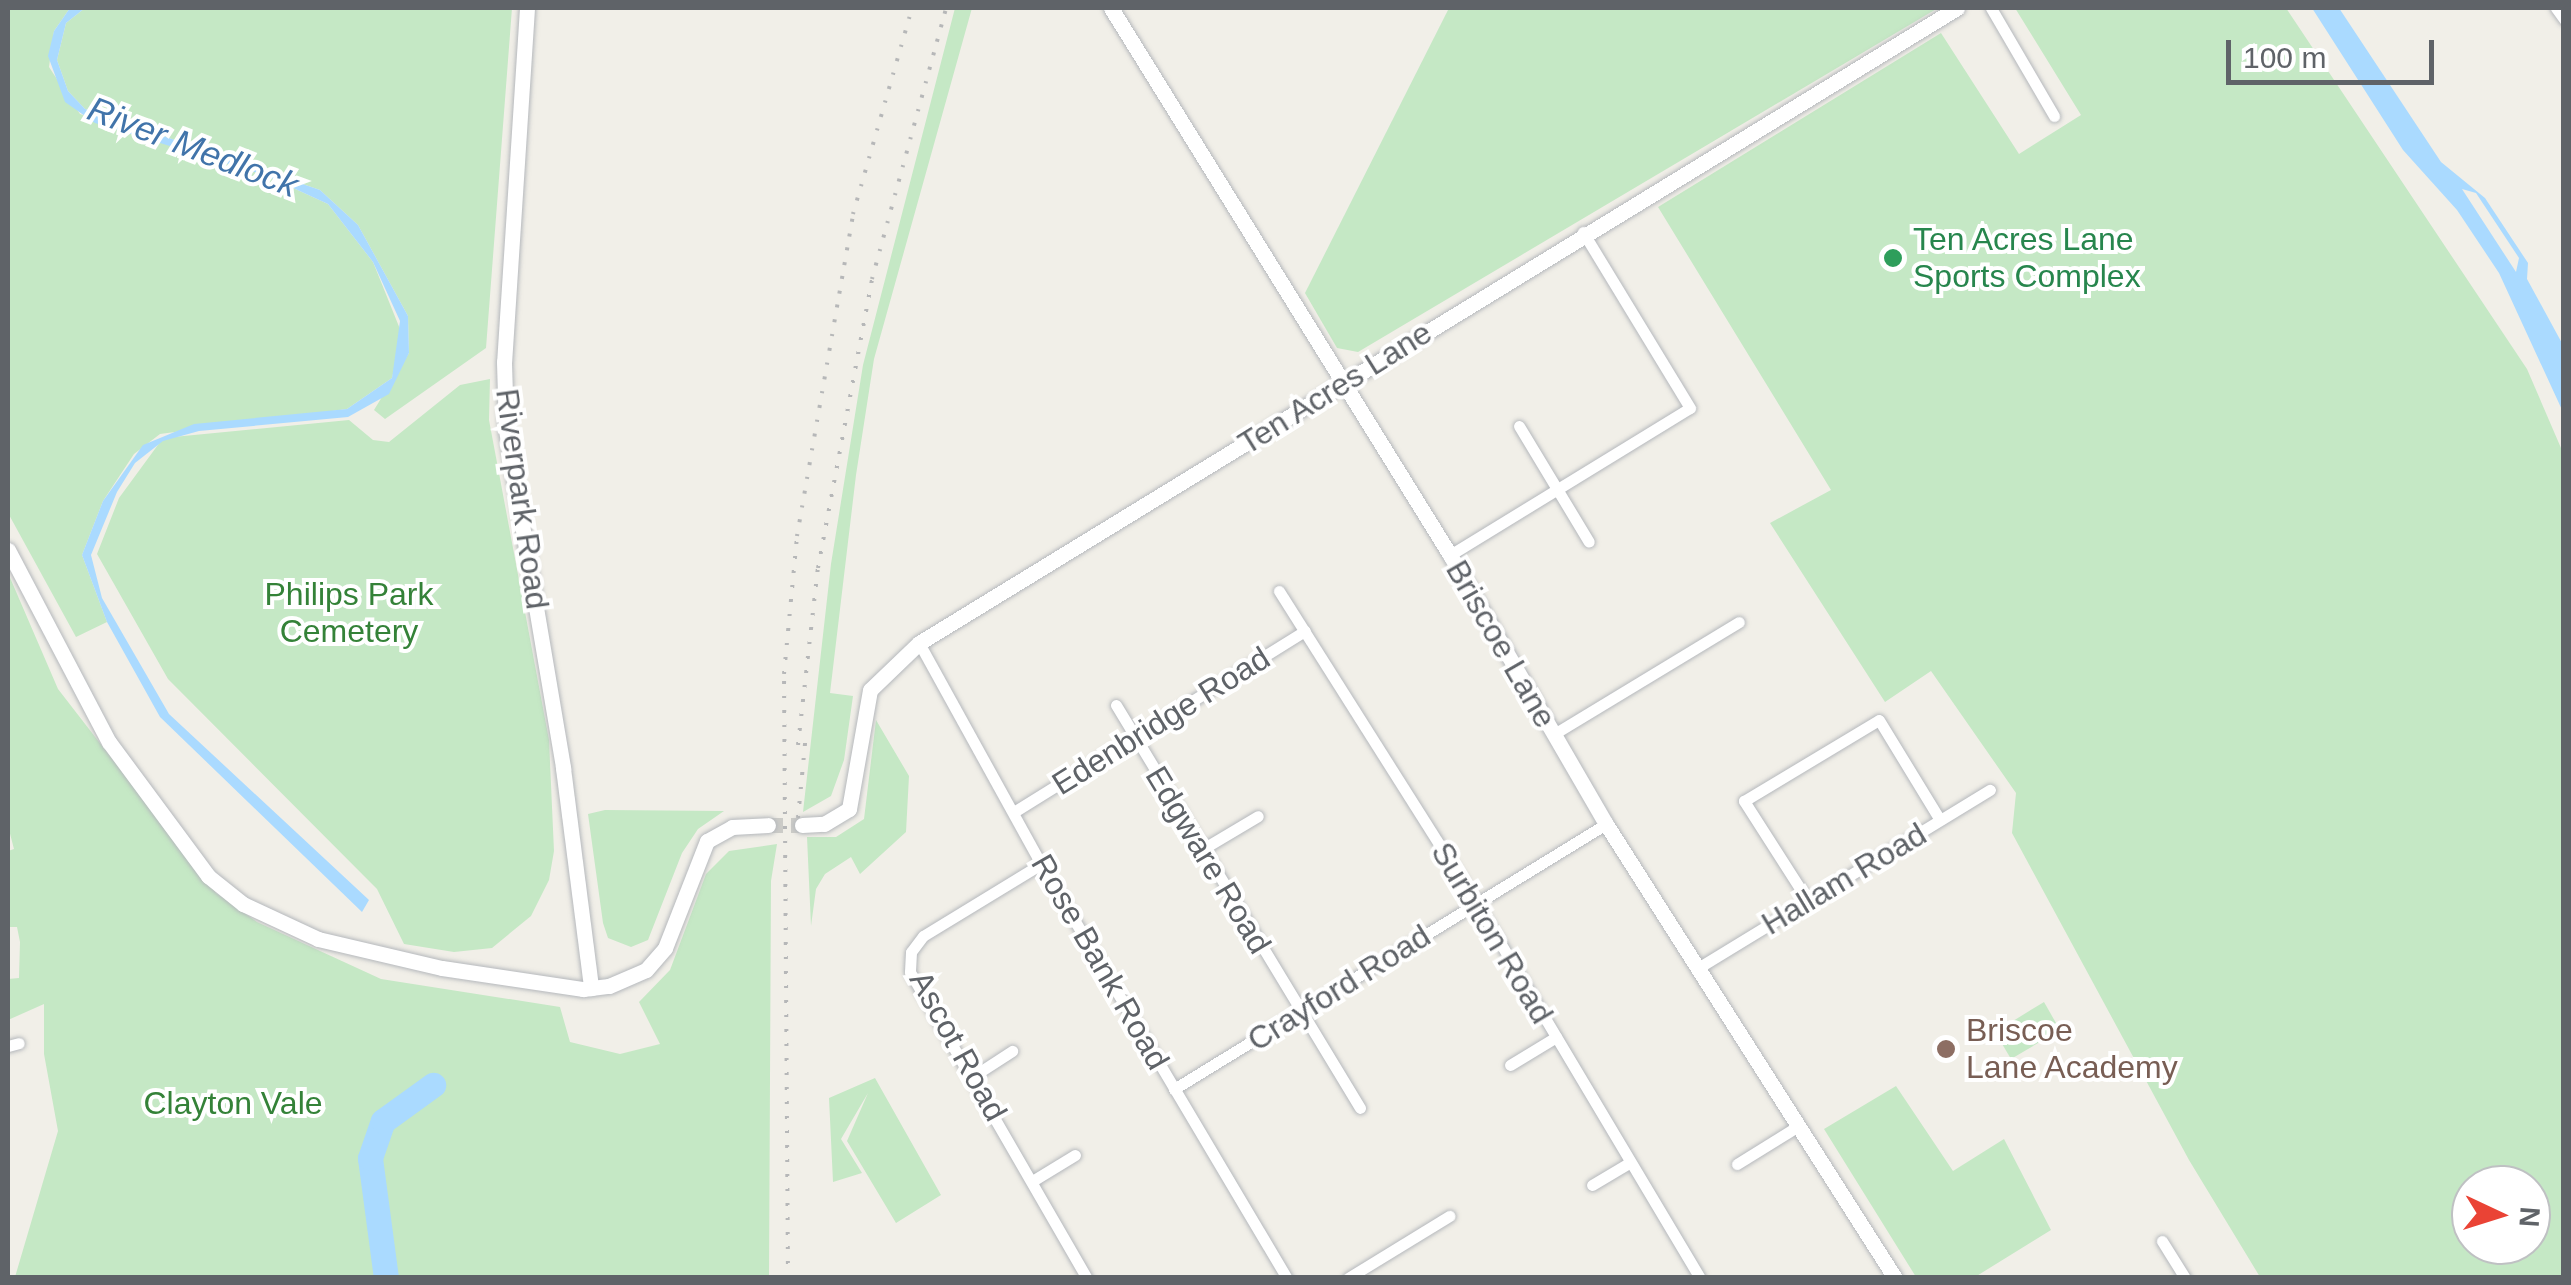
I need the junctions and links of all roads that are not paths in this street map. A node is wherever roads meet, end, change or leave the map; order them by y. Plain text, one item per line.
1 (528, 8) edge
2 (1111, 8) edge
3 (1958, 8) edge
4 (1991, 8) edge
5 (2556, 8) edge
6 (2564, 19) edge
7 (2054, 116) dead end
8 (1583, 232) junction
9 (1345, 382) junction
10 (1519, 426) dead end
11 (1556, 488) junction
12 (1589, 542) dead end
13 (8, 550) edge
14 (1450, 555) junction
15 (1280, 591) dead end
16 (1738, 622) dead end
17 (1304, 632) junction
18 (920, 644) junction
19 (1116, 706) dead end
20 (1554, 734) junction
21 (1134, 737) junction
22 (1990, 790) dead end
23 (1016, 810) junction
24 (1258, 816) dead end
25 (1940, 820) junction
26 (1606, 824) junction
27 (768, 825) tunnel mouth
28 (802, 825) tunnel mouth
29 (1201, 850) junction
30 (1041, 864) junction
31 (1808, 901) junction
32 (1477, 904) junction
33 (1698, 968) junction
34 (591, 988) junction
35 (1300, 1013) junction
36 (1556, 1037) junction
37 (1012, 1051) dead end
38 (1510, 1065) dead end
39 (972, 1077) junction
40 (1174, 1090) junction
41 (1360, 1108) dead end
42 (1796, 1128) junction
43 (1075, 1155) dead end
44 (1629, 1163) junction
45 (1737, 1164) dead end
46 (1034, 1180) junction
47 (1592, 1184) dead end
48 (1449, 1216) dead end
49 (2162, 1241) dead end
50 (1086, 1278) edge
51 (1287, 1278) edge
52 (1348, 1278) edge
53 (1700, 1278) edge
54 (1896, 1278) edge
55 (2186, 1278) edge

1 - 34 street, Riverpark Road
2 - 9 street, Briscoe Lane
3 - 8 street, Ten Acres Lane
4 - 7 street
5 - 6 street
8 - 9 street, Ten Acres Lane
8 - 11 street
9 - 14 street, Briscoe Lane
9 - 18 street, Ten Acres Lane
10 - 11 street
11 - 12 street
11 - 14 street
13 - 34 street
14 - 20 street, Briscoe Lane
15 - 17 street, Surbiton Road
16 - 20 street
17 - 21 street, Edenbridge Road
17 - 32 street, Surbiton Road
18 - 23 street, Rose Bank Road
18 - 28 street, Ten Acres Lane
19 - 21 street, Edgware Road
20 - 26 street, Briscoe Lane
21 - 23 street, Edenbridge Road
21 - 29 street, Edgware Road
22 - 25 street, Hallam Road
23 - 30 street, Rose Bank Road
24 - 29 street
25 - 31 street, Hallam Road
25 - 31 street
26 - 32 street, Crayford Road
26 - 33 street, Briscoe Lane
27 - 34 street
29 - 35 street, Edgware Road
30 - 39 street, Ascot Road
30 - 40 street, Rose Bank Road
31 - 33 street, Hallam Road
32 - 35 street, Crayford Road
32 - 36 street, Surbiton Road
33 - 42 street, Briscoe Lane
35 - 40 street, Crayford Road
35 - 41 street, Edgware Road
36 - 38 street
36 - 44 street, Surbiton Road
37 - 39 street
39 - 46 street, Ascot Road
40 - 51 street, Rose Bank Road
42 - 45 street
42 - 54 street, Briscoe Lane
43 - 46 street
44 - 47 street
44 - 53 street, Surbiton Road
46 - 50 street, Ascot Road
48 - 52 street
49 - 55 street

